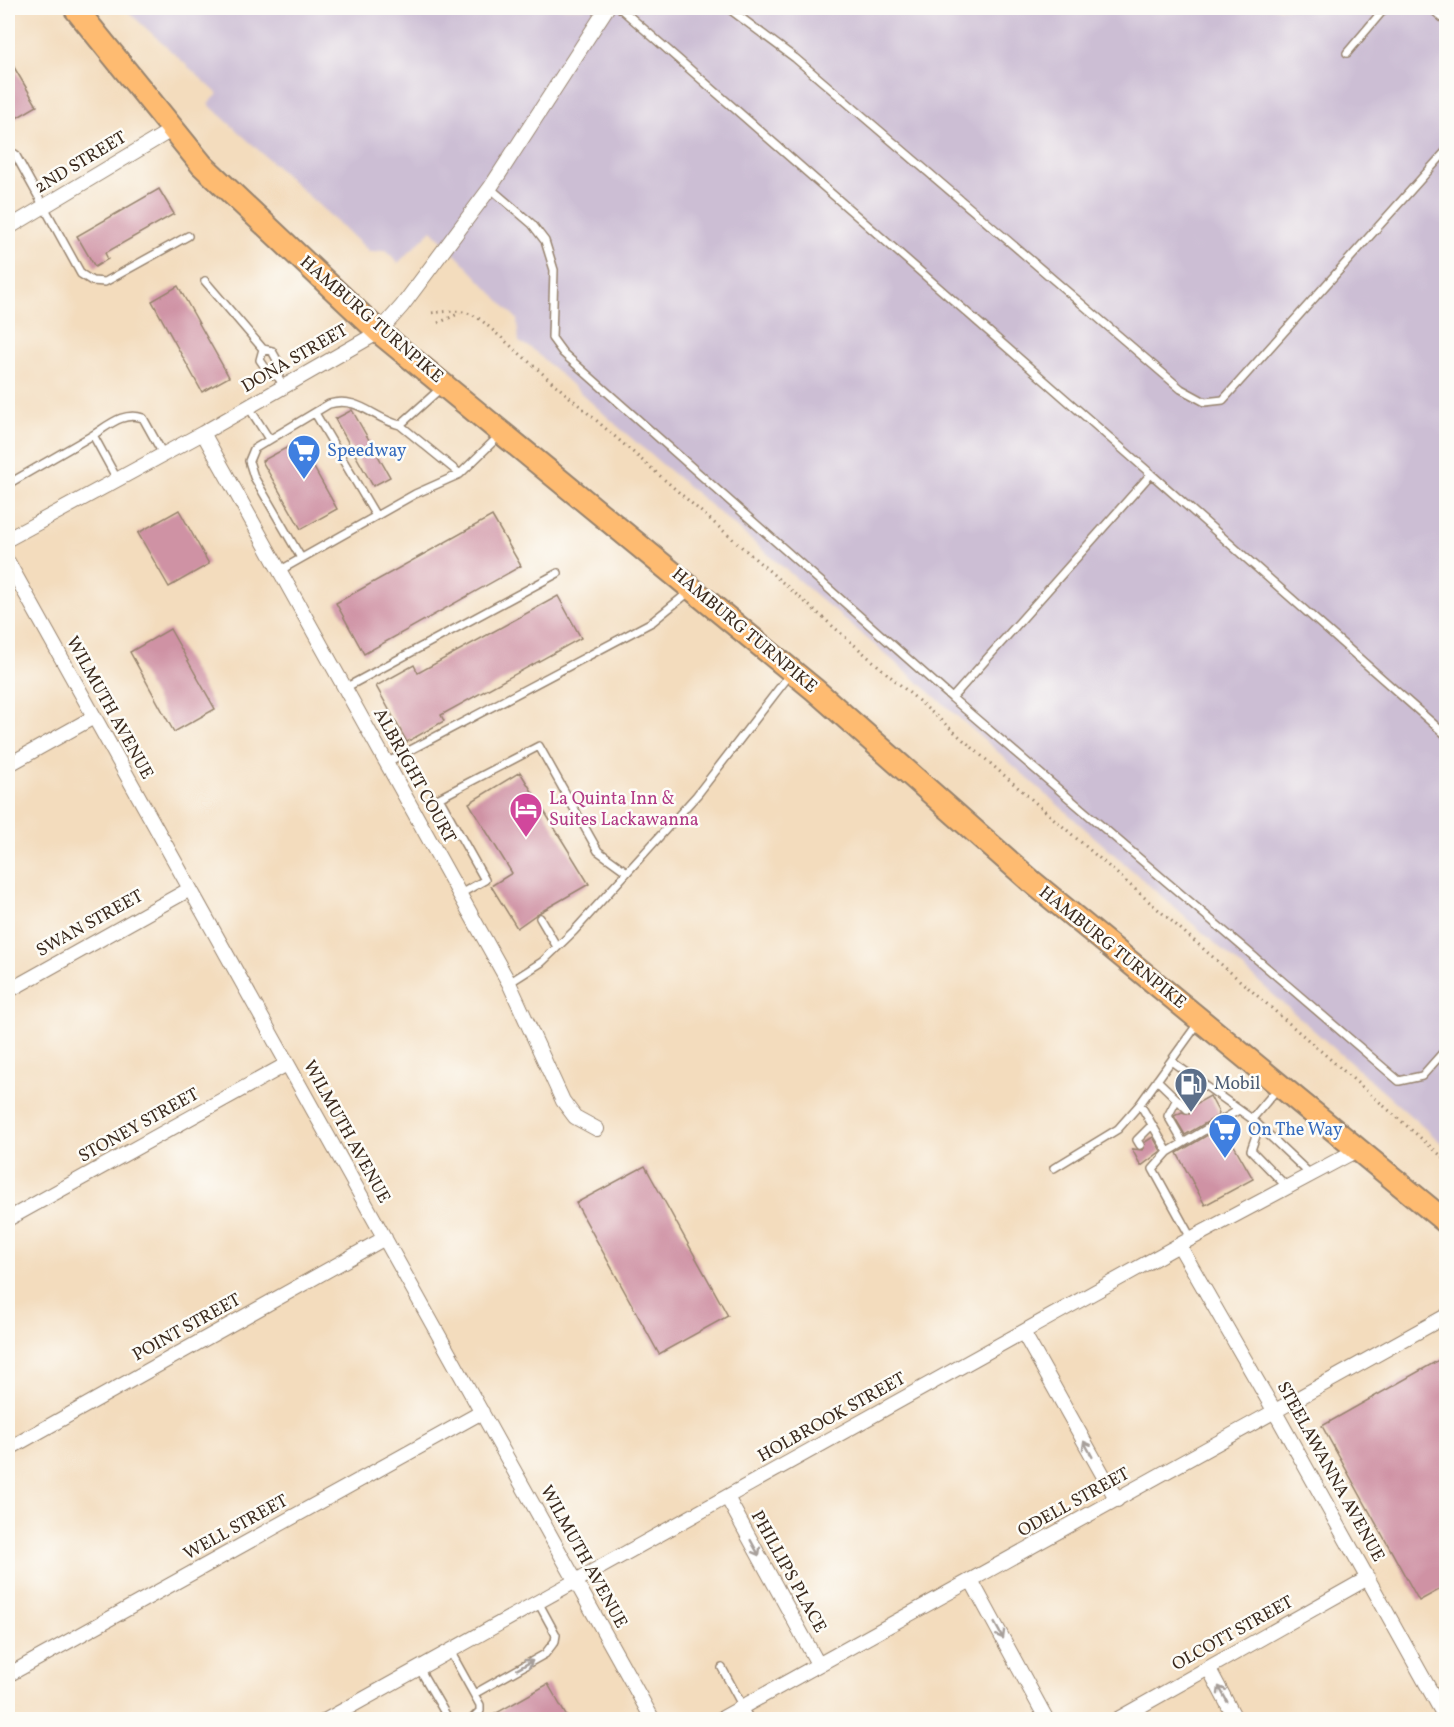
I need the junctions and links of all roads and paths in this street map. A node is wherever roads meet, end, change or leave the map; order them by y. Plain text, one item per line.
1 (75, 8) edge
2 (607, 8) edge
3 (620, 8) edge
4 (728, 8) edge
5 (1385, 8) edge
6 (1431, 8) edge
7 (1446, 21) edge
8 (1347, 53) dead end
9 (173, 129) junction
10 (1446, 151) edge
11 (8, 159) edge
12 (489, 188) junction
13 (44, 206) junction
14 (8, 228) edge
15 (188, 236) dead end
16 (205, 281) dead end
17 (461, 312) junction
18 (433, 313) dead end
19 (438, 323) dead end
20 (379, 332) junction
21 (263, 349) junction
22 (281, 381) junction
23 (445, 384) junction
24 (248, 406) junction
25 (315, 413) junction
26 (400, 425) junction
27 (503, 431) junction
28 (203, 433) junction
29 (93, 435) junction
30 (269, 439) junction
31 (163, 454) junction
32 (460, 474) junction
33 (1151, 474) junction
34 (117, 479) junction
35 (8, 484) edge
36 (376, 516) junction
37 (8, 539) edge
38 (301, 558) junction
39 (8, 562) edge
40 (279, 571) junction
41 (558, 573) dead end
42 (694, 588) junction
43 (792, 671) junction
44 (345, 688) junction
45 (952, 698) junction
46 (94, 717) junction
47 (1446, 735) edge
48 (386, 764) junction
49 (8, 765) edge
50 (627, 872) junction
51 (190, 889) junction
52 (460, 894) junction
53 (540, 918) dead end
54 (557, 947) junction
55 (509, 983) junction
56 (8, 991) edge
57 (1200, 1020) junction
58 (1446, 1048) edge
59 (1171, 1061) junction
60 (287, 1064) junction
61 (1157, 1080) junction
62 (1280, 1086) junction
63 (1177, 1100) junction
64 (1140, 1104) junction
65 (1187, 1109) dead end
66 (1237, 1111) junction
67 (1252, 1119) junction
68 (1152, 1125) junction
69 (1259, 1127) junction
70 (597, 1129) dead end
71 (1183, 1143) junction
72 (1140, 1145) dead end
73 (1357, 1150) junction
74 (1168, 1152) junction
75 (1446, 1160) edge
76 (1149, 1161) dead end
77 (1054, 1168) dead end
78 (1153, 1169) junction
79 (1310, 1174) junction
80 (1287, 1187) junction
81 (8, 1219) edge
82 (1446, 1222) edge
83 (385, 1238) junction
84 (1185, 1242) junction
85 (1446, 1316) edge
86 (1023, 1332) junction
87 (482, 1412) junction
88 (1275, 1412) junction
89 (8, 1449) edge
90 (727, 1497) junction
91 (1117, 1500) junction
92 (1368, 1578) junction
93 (971, 1580) junction
94 (576, 1581) junction
95 (538, 1602) junction
96 (450, 1651) junction
97 (818, 1664) junction
98 (419, 1668) junction
99 (722, 1668) dead end
100 (1209, 1669) junction
101 (8, 1675) edge
102 (474, 1694) junction
103 (743, 1706) junction
104 (1445, 1714) edge
105 (326, 1719) edge
106 (449, 1719) edge
107 (471, 1719) edge
108 (653, 1719) edge
109 (718, 1719) edge
110 (750, 1719) edge
111 (1047, 1719) edge
112 (1116, 1719) edge
113 (1236, 1719) edge

1 - 9 highway, HAMBURG TURNPIKE
2 - 12 street, DONA STREET
3 - 33 lane
4 - 10 lane
5 - 8 lane
6 - 7 lane
9 - 13 street, 2ND STREET
9 - 20 highway, HAMBURG TURNPIKE
11 - 13 lane
12 - 20 street, DONA STREET
12 - 45 lane
13 - 14 street, 2ND STREET
13 - 15 lane
16 - 21 lane
17 - 18 path
17 - 19 path
17 - 75 path
20 - 22 street, DONA STREET
20 - 23 highway, HAMBURG TURNPIKE
21 - 22 lane
21 - 22 lane
22 - 24 street, DONA STREET
23 - 26 lane
23 - 27 highway, HAMBURG TURNPIKE
24 - 28 street, DONA STREET
24 - 30 lane
25 - 26 lane
25 - 30 lane
25 - 36 lane
26 - 32 lane
27 - 32 lane
27 - 42 highway, HAMBURG TURNPIKE
28 - 31 street, DONA STREET
28 - 40 street, ALBRIGHT COURT
29 - 31 lane
29 - 34 lane
29 - 35 lane
30 - 38 lane
31 - 34 street, DONA STREET
32 - 36 lane
33 - 45 lane
33 - 47 lane
34 - 37 street, DONA STREET
36 - 38 lane
38 - 40 lane
39 - 46 street, WILMUTH AVENUE
40 - 44 street, ALBRIGHT COURT
41 - 44 lane
42 - 43 highway, HAMBURG TURNPIKE
42 - 48 lane
43 - 50 lane
43 - 57 highway, HAMBURG TURNPIKE
44 - 48 street, ALBRIGHT COURT
45 - 58 lane
46 - 49 street
46 - 51 street, WILMUTH AVENUE
48 - 52 street, ALBRIGHT COURT
50 - 52 lane
50 - 54 lane
51 - 56 street, SWAN STREET
51 - 60 street, WILMUTH AVENUE
52 - 55 street, ALBRIGHT COURT
53 - 54 lane
54 - 55 lane
55 - 70 street, ALBRIGHT COURT
57 - 59 lane
57 - 62 highway, HAMBURG TURNPIKE
59 - 61 lane
59 - 66 lane
60 - 81 street, STONEY STREET
60 - 83 street, WILMUTH AVENUE
61 - 63 lane
61 - 64 lane
62 - 67 lane
62 - 73 highway, HAMBURG TURNPIKE
63 - 65 lane
63 - 71 lane
64 - 68 lane
64 - 77 lane
66 - 67 lane
66 - 71 lane
67 - 69 lane
68 - 72 lane
68 - 74 lane
69 - 79 lane
69 - 80 lane
71 - 74 lane
73 - 79 street, HOLBROOK STREET
73 - 82 highway, HAMBURG TURNPIKE
74 - 78 lane
76 - 78 lane
78 - 84 lane
79 - 80 street, HOLBROOK STREET
80 - 84 street, HOLBROOK STREET
83 - 87 street, WILMUTH AVENUE
83 - 89 street, POINT STREET
84 - 86 street, HOLBROOK STREET
84 - 88 street, STEELAWANNA AVENUE
85 - 88 street, ODELL STREET
86 - 90 street, HOLBROOK STREET
91 -> 86 street
87 - 94 street, WILMUTH AVENUE
87 - 101 street, WELL STREET
88 - 91 street, ODELL STREET
88 - 92 street, STEELAWANNA AVENUE
90 - 94 street, HOLBROOK STREET
90 -> 97 street, PHILLIPS PLACE
91 - 93 street, ODELL STREET
92 - 100 street, OLCOTT STREET
92 - 104 street, STEELAWANNA AVENUE
93 - 97 street, ODELL STREET
93 -> 111 street
94 - 95 street, HOLBROOK STREET
94 - 108 street, WILMUTH AVENUE
95 - 96 street, HOLBROOK STREET
102 -> 95 lane
96 - 98 street, HOLBROOK STREET
96 - 102 lane
97 - 103 street, ODELL STREET
98 - 105 street, HOLBROOK STREET
98 - 106 lane
99 - 103 lane
100 - 112 street, OLCOTT STREET
113 -> 100 street
102 - 107 lane
103 - 109 street, ODELL STREET
103 - 110 lane

